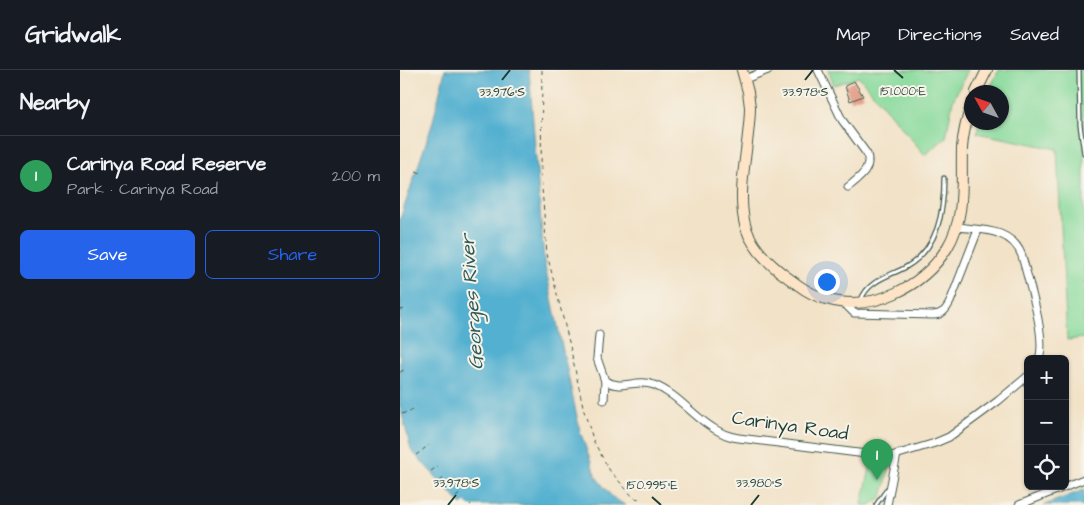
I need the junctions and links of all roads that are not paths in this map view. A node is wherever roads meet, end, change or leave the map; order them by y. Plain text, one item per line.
1 (768, 70) edge
2 (818, 70) edge
3 (987, 70) edge
4 (1079, 70) edge
5 (744, 75) edge
6 (980, 85) edge
7 (966, 130) edge
8 (1084, 153) edge
9 (944, 178) dead end
10 (848, 187) dead end
11 (956, 227) junction
12 (978, 230) junction
13 (860, 302) junction
14 (844, 303) junction
15 (599, 335) dead end
16 (1040, 355) edge
17 (1024, 379) edge
18 (605, 381) junction
19 (604, 400) dead end
20 (897, 454) junction
21 (1084, 479) edge
22 (892, 480) junction
23 (876, 505) edge
24 (887, 505) edge
25 (1019, 505) edge

1 - 5 street
2 - 10 street
3 - 6 main road
4 - 8 lane
5 - 14 main road
7 - 11 main road
9 - 13 lane
11 - 12 street
11 - 13 main road
12 - 14 street
12 - 16 street
13 - 14 main road
15 - 18 street
17 - 20 street, Carinya Road
18 - 19 street
18 - 20 street, Carinya Road
20 - 22 street
21 - 25 street
22 - 23 lane
22 - 24 street

